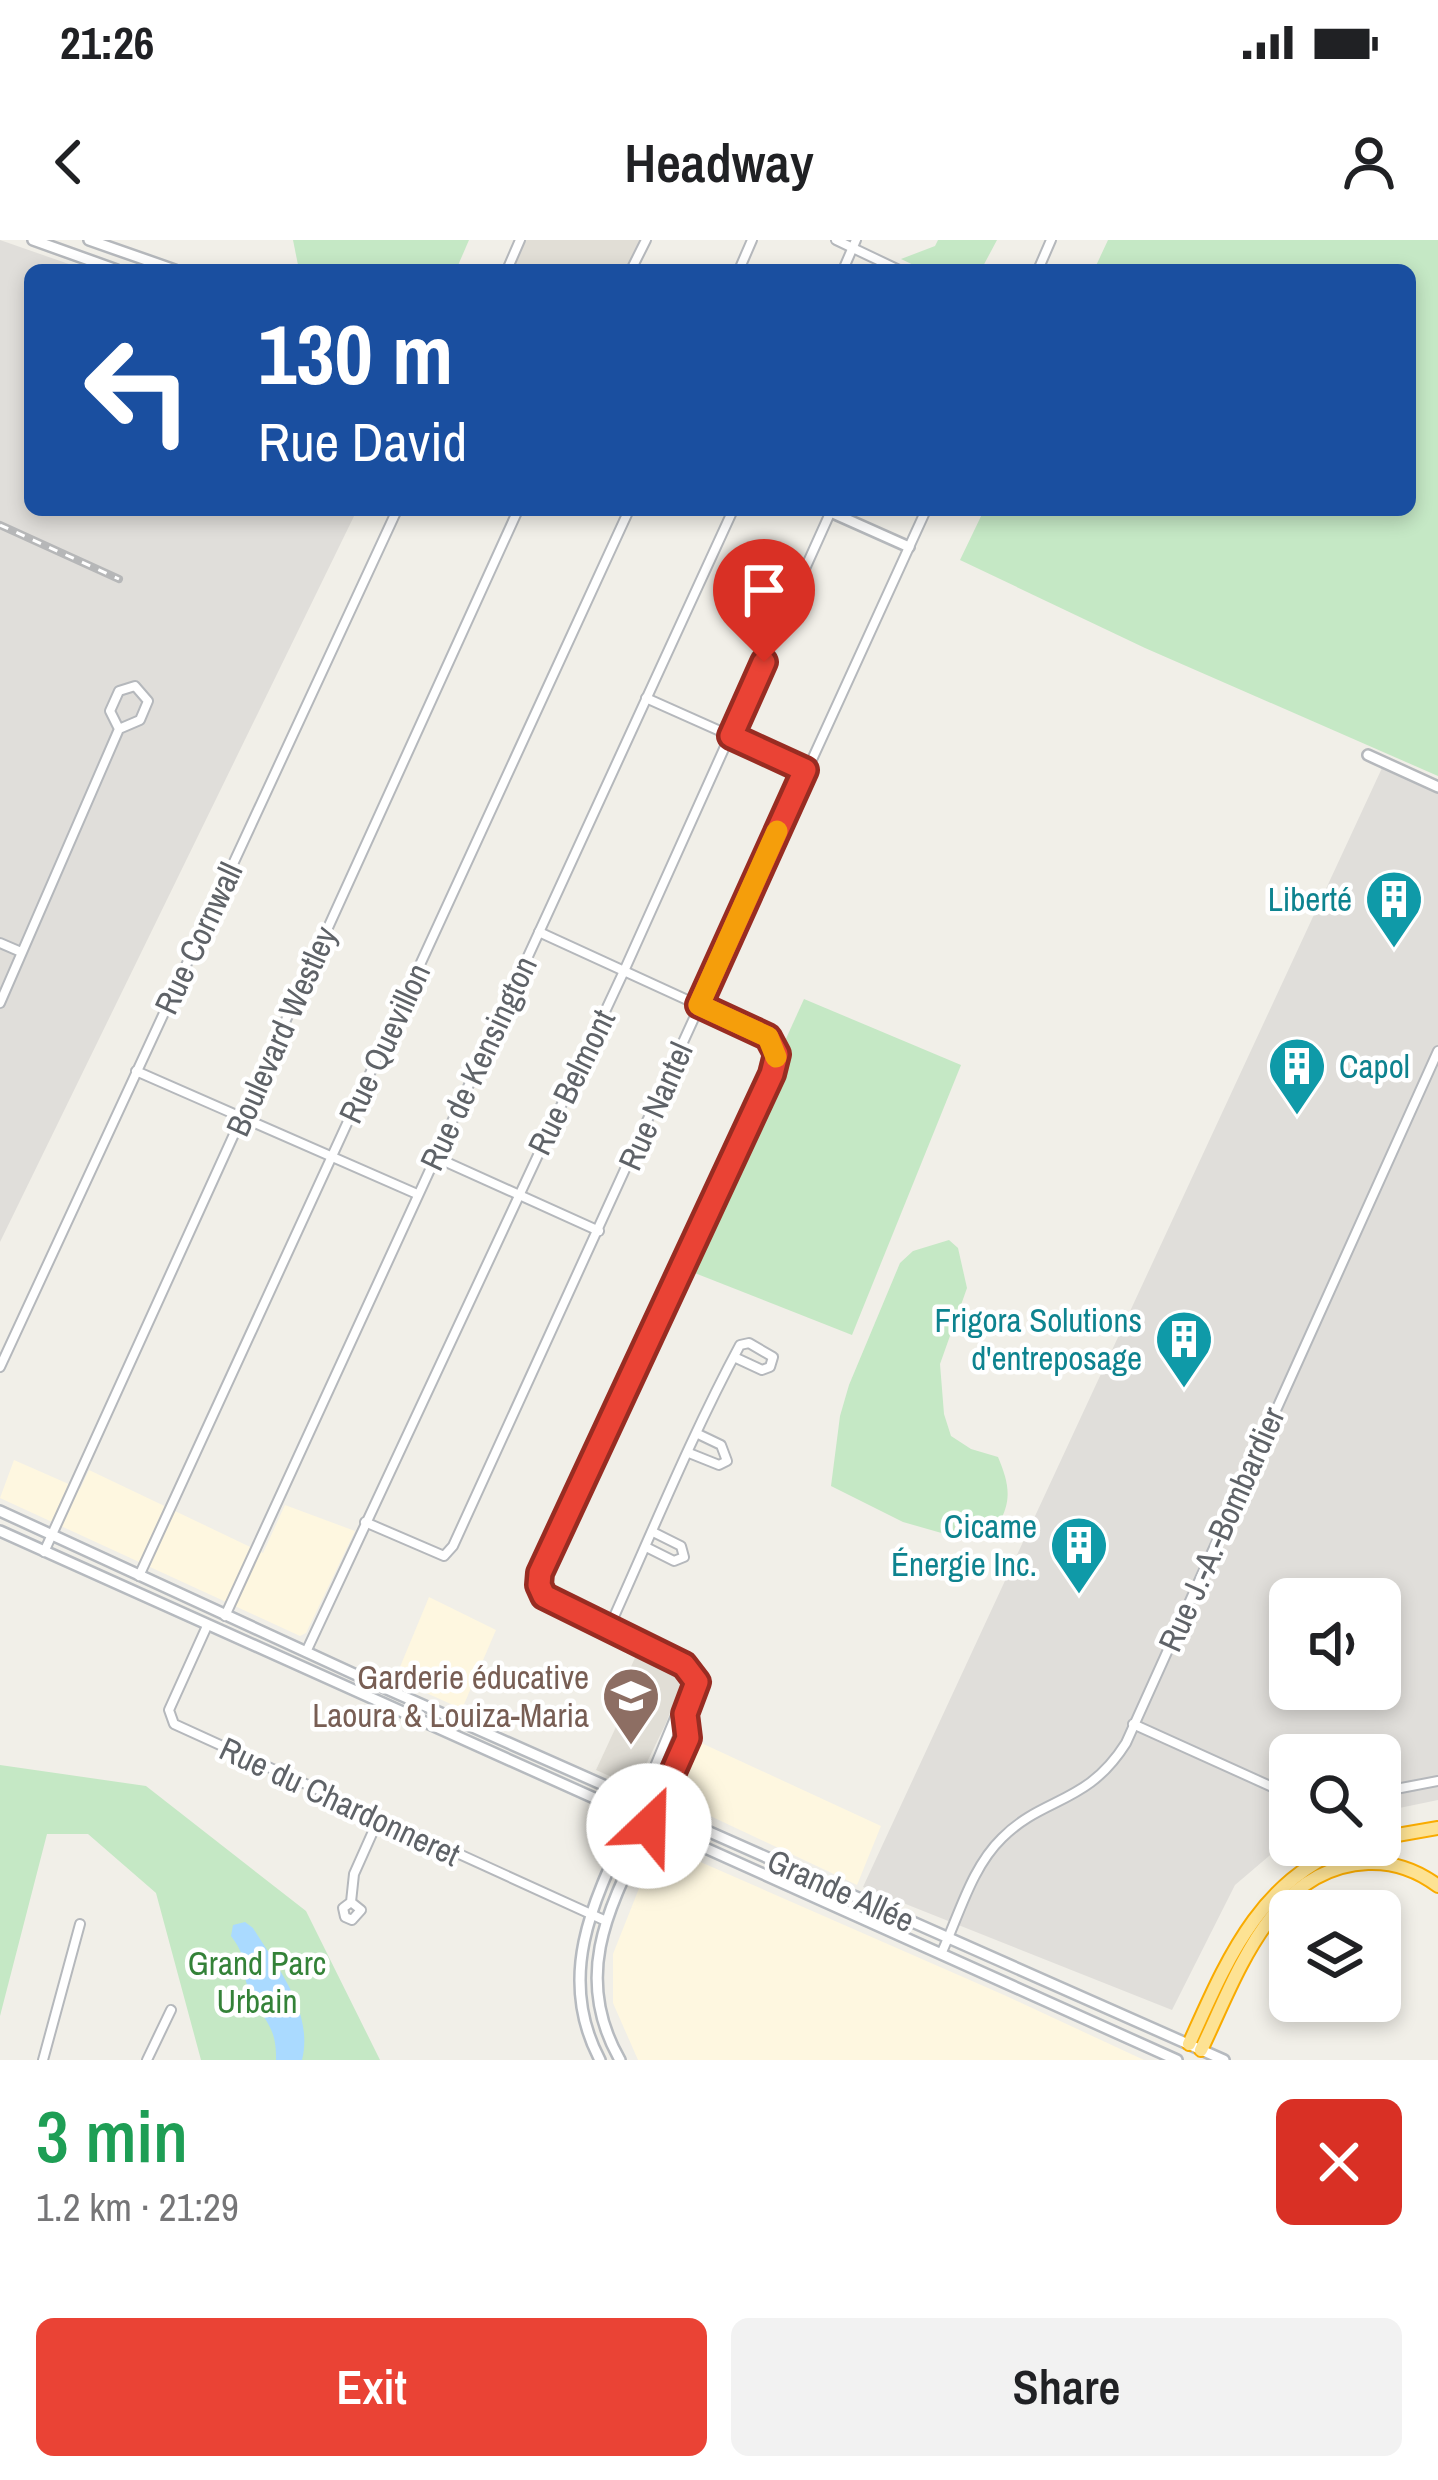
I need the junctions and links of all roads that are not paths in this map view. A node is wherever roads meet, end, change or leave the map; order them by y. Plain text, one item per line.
1 (34, 240) edge
2 (89, 240) edge
3 (836, 240) edge
4 (855, 244) edge
5 (100, 264) edge
6 (159, 264) edge
7 (888, 264) edge
8 (394, 516) edge
9 (515, 516) edge
10 (626, 516) edge
11 (730, 516) edge
12 (827, 516) edge
13 (840, 516) edge
14 (923, 516) edge
15 (909, 547) junction
16 (646, 698) junction
17 (119, 729) junction
18 (731, 736) junction
19 (1367, 755) dead end
20 (805, 770) junction
21 (1438, 787) edge
22 (539, 932) junction
23 (0, 943) edge
24 (21, 952) junction
25 (624, 971) junction
26 (0, 1004) edge
27 (699, 1005) junction
28 (1438, 1051) edge
29 (136, 1070) junction
30 (242, 1118) junction
31 (435, 1156) junction
32 (331, 1158) junction
33 (519, 1192) junction
34 (417, 1195) junction
35 (599, 1231) junction
36 (734, 1357) junction
37 (0, 1367) edge
38 (698, 1434) junction
39 (689, 1453) junction
40 (0, 1511) edge
41 (365, 1522) junction
42 (0, 1531) edge
43 (653, 1532) junction
44 (52, 1534) junction
45 (646, 1547) junction
46 (44, 1552) junction
47 (139, 1576) junction
48 (225, 1616) junction
49 (207, 1626) junction
50 (608, 1630) junction
51 (305, 1652) junction
52 (689, 1670) junction
53 (1132, 1724) junction
54 (1438, 1781) edge
55 (1269, 1786) edge
56 (1401, 1788) edge
57 (641, 1800) junction
58 (657, 1809) junction
59 (379, 1818) junction
60 (633, 1818) junction
61 (649, 1826) junction
62 (1438, 1828) edge
63 (1401, 1834) edge
64 (1308, 1866) edge
65 (1438, 1886) edge
66 (351, 1902) dead end
67 (590, 1914) junction
68 (606, 1921) junction
69 (80, 1924) dead end
70 (949, 1937) junction
71 (941, 1954) junction
72 (172, 2010) dead end
73 (1192, 2054) edge
74 (619, 2057) edge
75 (43, 2060) edge
76 (147, 2060) edge
77 (601, 2060) edge
78 (1177, 2060) edge
79 (1224, 2060) edge

1 - 5 main road
2 - 6 main road
3 - 4 street
4 - 7 street
8 - 29 street, Rue Cornwall
9 - 30 street, Boulevard Westley
10 - 32 street, Rue Quevillon
11 - 16 street, Rue de Kensington
12 - 18 street, Rue Belmont
13 - 15 main road
14 - 15 street, Rue Nantel
15 - 20 street, Rue Nantel
16 - 18 street
16 - 22 street, Rue de Kensington
17 - 17 street
17 - 24 street
18 - 20 street
18 - 25 street, Rue Belmont
19 - 21 main road
20 - 27 street, Rue Nantel
22 - 25 street
22 - 31 street, Rue de Kensington
23 - 24 street
24 - 26 street
25 - 27 street
25 - 33 street, Rue Belmont
27 - 35 street, Rue Nantel
27 - 50 street
28 - 53 street, Rue J.-A.-Bombardier
29 - 30 street
29 - 37 street, Rue Cornwall
30 - 32 street
30 - 44 street, Boulevard Westley
31 - 33 street
31 - 34 street, Rue de Kensington
32 - 34 street
32 - 47 street, Rue Quevillon
33 - 35 street
33 - 41 street, Rue Belmont
34 - 48 street, Rue de Kensington
35 - 41 street, Rue Nantel
36 - 36 street
36 - 38 street
38 - 39 street
38 - 39 street
39 - 43 street
40 - 44 main road, Grande Allée
41 - 51 street, Rue Belmont
42 - 46 main road, Grande Allée
43 - 45 street
43 - 45 street
44 - 46 street, Boulevard Westley
44 - 47 main road, Grande Allée
45 - 50 street
46 - 49 main road, Grande Allée
47 - 48 main road, Grande Allée
48 - 51 main road, Grande Allée
49 - 59 street, Rue du Chardonneret
49 - 60 main road, Grande Allée
50 - 52 street
51 - 57 main road, Grande Allée
52 - 57 street
52 - 58 street
53 - 55 street
53 - 70 street, Rue J.-A.-Bombardier
54 - 56 street
57 - 58 main road, Grande Allée
57 - 60 main road
58 - 61 main road
58 - 70 main road, Grande Allée
59 - 66 street
59 - 67 street, Rue du Chardonneret
60 - 61 main road, Grande Allée
60 - 67 main road
61 - 68 main road
61 - 71 main road, Grande Allée
62 - 63 highway
64 - 73 highway
65 - 73 highway
67 - 68 street, Rue du Chardonneret
67 - 77 main road
68 - 74 main road
69 - 75 street
70 - 71 street, Rue J.-A.-Bombardier
70 - 73 main road, Grande Allée
71 - 78 main road, Grande Allée
72 - 76 street
73 - 79 main road, Grande Allée
74 - 77 street

